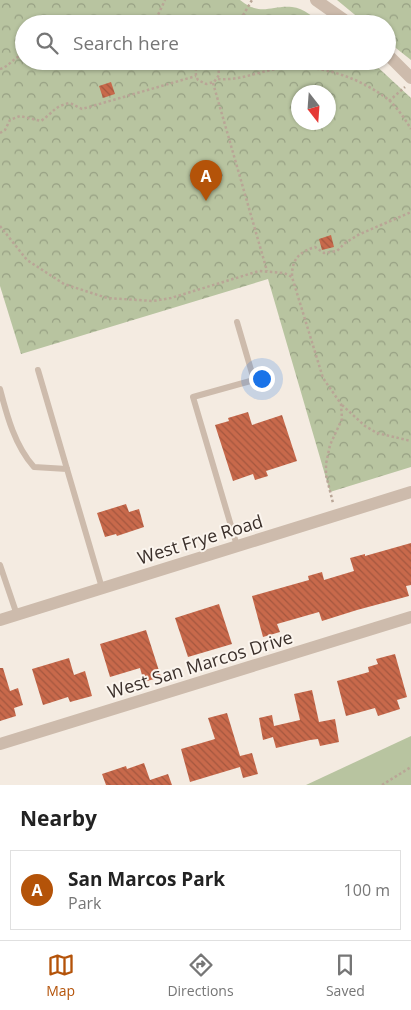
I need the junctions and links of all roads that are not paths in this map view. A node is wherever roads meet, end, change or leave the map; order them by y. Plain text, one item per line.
1 (316, 0) edge
2 (337, 15) edge
3 (396, 65) edge
4 (409, 81) edge
5 (237, 322) dead end
6 (38, 370) dead end
7 (0, 389) edge
8 (67, 468) junction
9 (411, 492) edge
10 (237, 546) junction
11 (0, 564) edge
12 (102, 588) junction
13 (17, 615) junction
14 (411, 617) edge
15 (0, 620) edge
16 (0, 744) edge

1 - 2 street
3 - 4 street
5 - 10 lane
6 - 8 lane
7 - 8 lane
8 - 12 lane
9 - 10 street, West Frye Road
10 - 12 street, West Frye Road
11 - 13 lane
12 - 13 street, West Frye Road
13 - 15 street, West Frye Road
14 - 16 street, West San Marcos Drive

